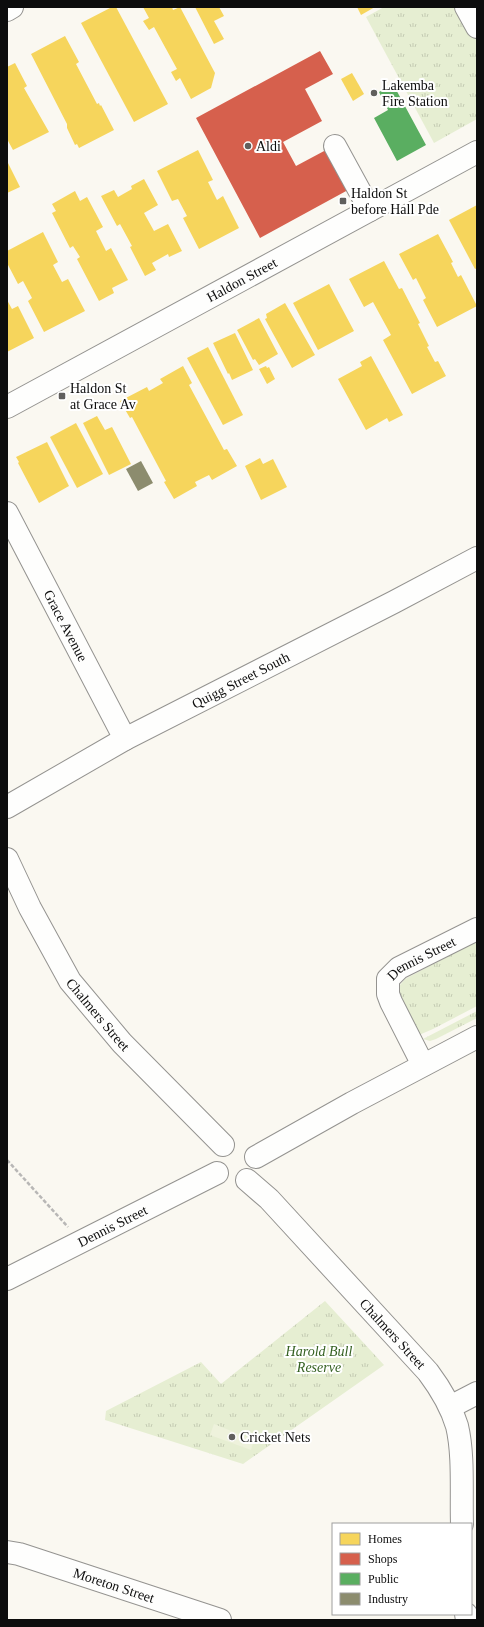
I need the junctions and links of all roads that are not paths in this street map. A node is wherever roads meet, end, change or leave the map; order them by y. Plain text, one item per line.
1 (12, 7) edge
2 (466, 7) edge
3 (7, 10) edge
4 (477, 27) edge
5 (335, 146) dead end
6 (477, 152) edge
7 (370, 210) junction
8 (7, 407) edge
9 (7, 513) edge
10 (477, 558) edge
11 (125, 739) junction
12 (7, 807) edge
13 (7, 859) edge
14 (477, 929) edge
15 (477, 1037) edge
16 (423, 1065) junction
17 (223, 1145) junction
18 (256, 1157) junction
19 (217, 1174) junction
20 (247, 1180) junction
21 (7, 1279) edge
22 (477, 1393) edge
23 (450, 1407) junction
24 (462, 1523) edge
25 (7, 1552) edge
26 (220, 1620) edge

1 - 3 street
2 - 4 street
5 - 7 street
6 - 7 street, Haldon Street
7 - 8 street, Haldon Street
9 - 11 street, Grace Avenue
10 - 11 street, Quigg Street South
11 - 12 street, Quigg Street South
13 - 17 street, Chalmers Street
14 - 16 street, Dennis Street
15 - 16 street
16 - 18 street
17 - 18 street
17 - 19 street
18 - 20 street
19 - 20 street
19 - 21 street, Dennis Street
20 - 23 street, Chalmers Street
22 - 23 street
23 - 24 street, Chalmers Street
25 - 26 street, Moreton Street

